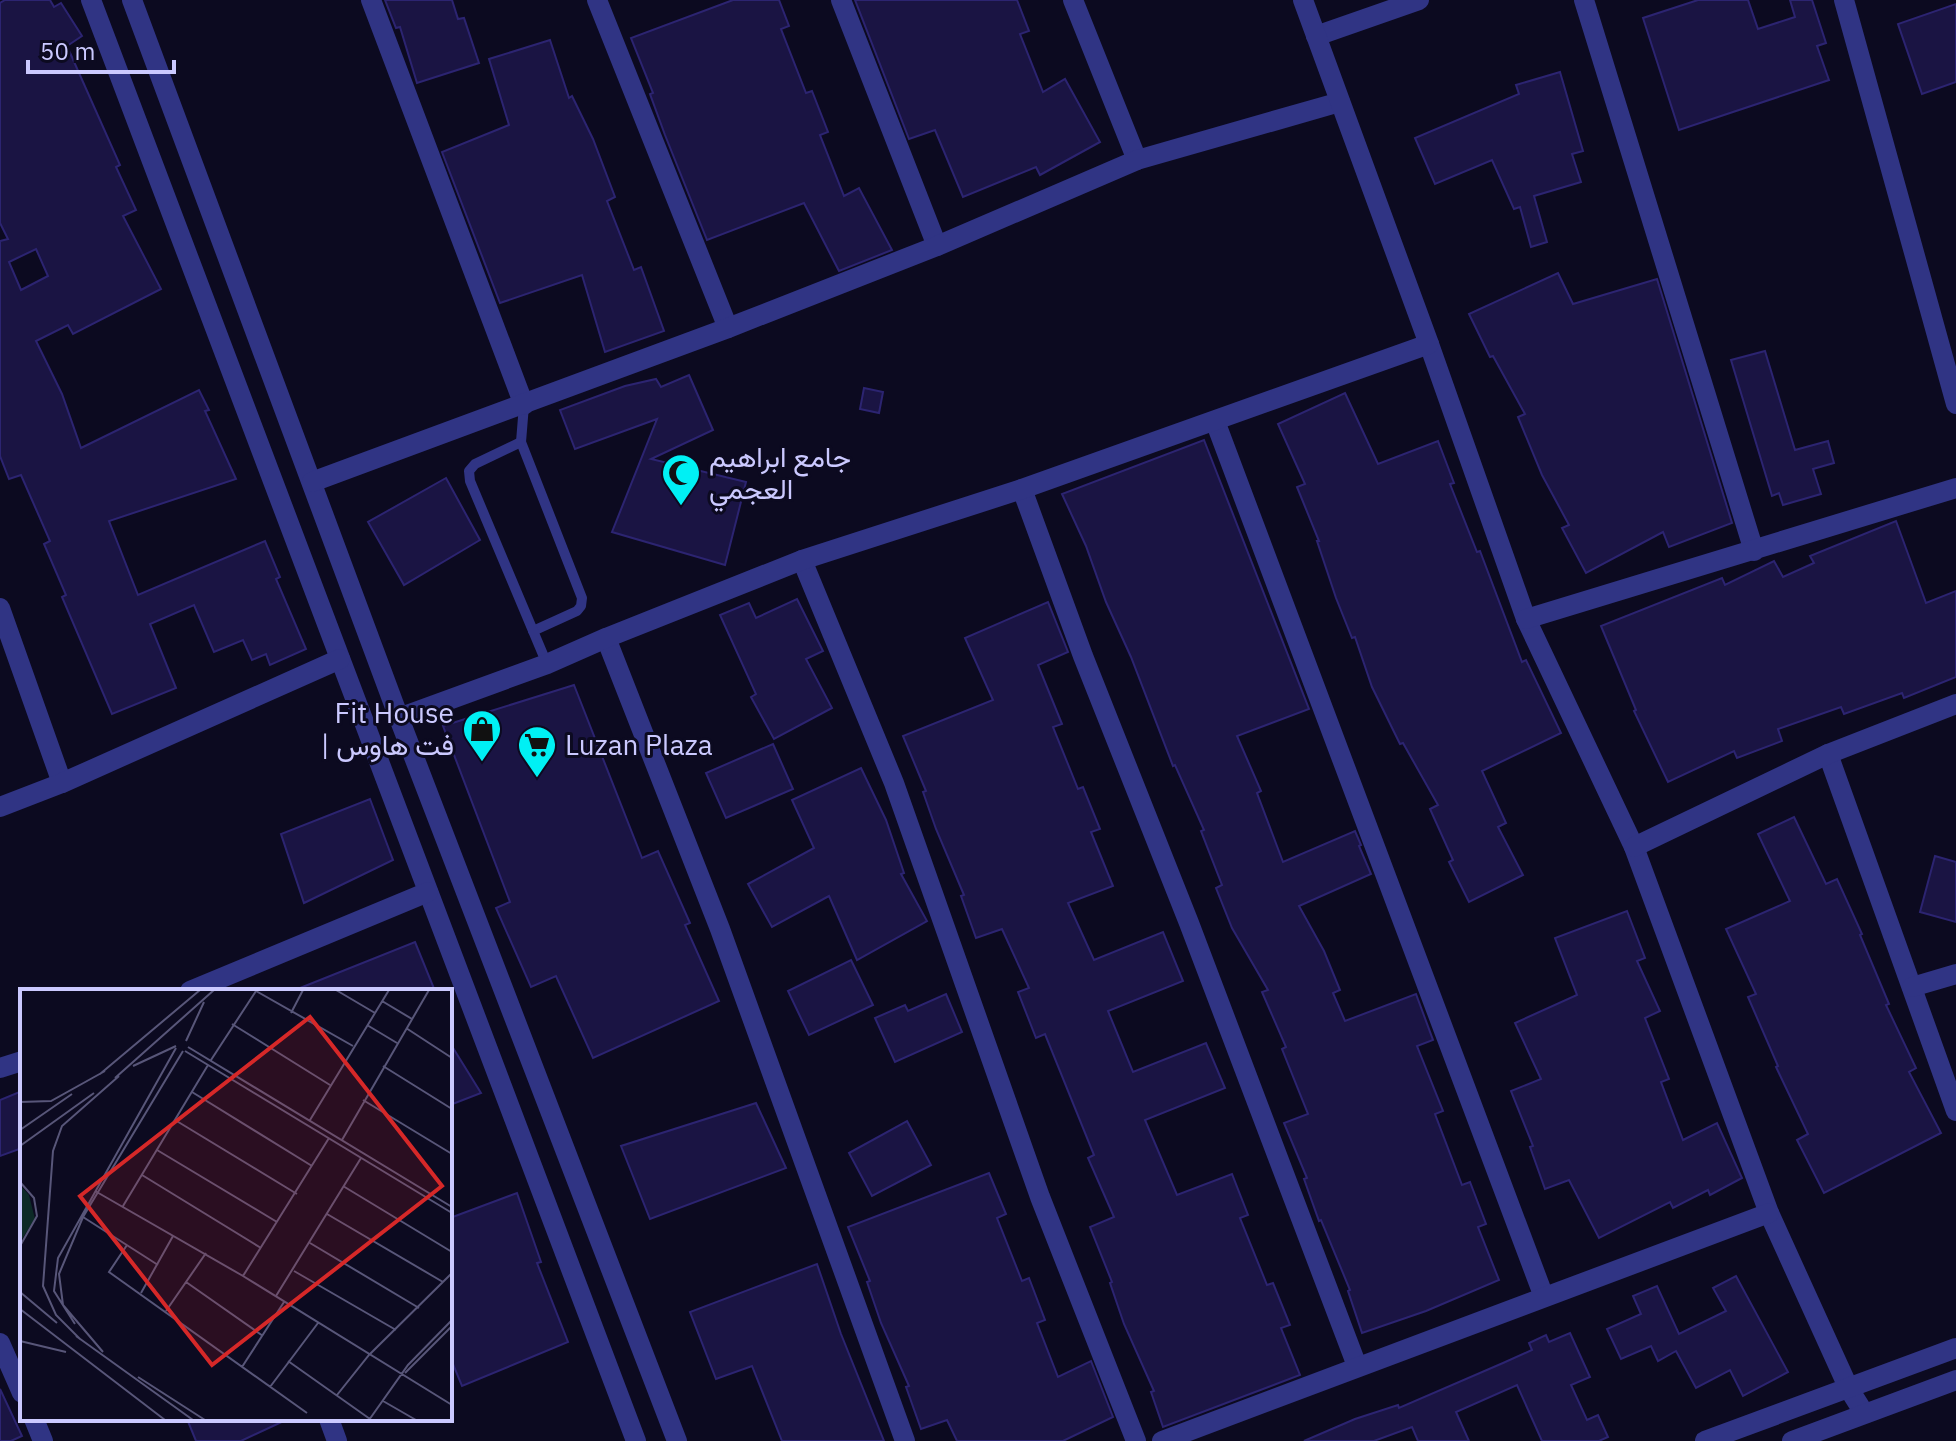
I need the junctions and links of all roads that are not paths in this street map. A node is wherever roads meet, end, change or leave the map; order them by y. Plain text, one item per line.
1 (91, 0) edge
2 (132, 0) edge
3 (371, 0) edge
4 (597, 0) edge
5 (841, 0) edge
6 (1073, 0) edge
7 (1303, 0) edge
8 (1419, 0) edge
9 (1584, 0) edge
10 (1844, 0) edge
11 (1316, 36) junction
12 (1340, 102) junction
13 (1137, 160) junction
14 (937, 246) junction
15 (728, 328) junction
16 (1429, 344) junction
17 (1956, 404) edge
18 (524, 405) junction
19 (1215, 421) junction
20 (521, 442) junction
21 (312, 482) junction
22 (1956, 488) edge
23 (1022, 489) junction
24 (1754, 551) junction
25 (802, 560) junction
26 (0, 608) edge
27 (1526, 619) junction
28 (533, 631) junction
29 (606, 638) junction
30 (340, 659) junction
31 (547, 664) junction
32 (1956, 704) edge
33 (399, 718) junction
34 (1828, 754) junction
35 (62, 783) junction
36 (0, 807) edge
37 (1634, 847) junction
38 (428, 892) junction
39 (1956, 974) edge
40 (1912, 987) junction
41 (195, 989) edge
42 (20, 1062) edge
43 (0, 1068) edge
44 (1956, 1111) edge
45 (1769, 1213) junction
46 (1544, 1297) junction
47 (0, 1343) edge
48 (1956, 1348) edge
49 (1357, 1366) junction
50 (1956, 1380) edge
51 (20, 1388) edge
52 (1849, 1389) junction
53 (1864, 1413) junction
54 (35, 1421) edge
55 (330, 1421) edge
56 (43, 1441) edge
57 (337, 1441) edge
58 (636, 1441) edge
59 (677, 1441) edge
60 (905, 1441) edge
61 (1136, 1441) edge
62 (1162, 1441) edge
63 (1705, 1441) edge
64 (1792, 1441) edge

1 - 30 street
2 - 21 street
3 - 18 street
4 - 15 street
5 - 14 street
6 - 13 street
7 - 11 street
8 - 11 street
9 - 24 street
10 - 17 street
11 - 12 street
12 - 13 street
12 - 16 street
13 - 14 street
14 - 15 street
15 - 18 street
16 - 19 street
16 - 27 street
18 - 20 lane
18 - 21 street
19 - 23 street
19 - 46 street
20 - 28 lane
20 - 28 lane
21 - 33 street
22 - 24 street
23 - 25 street
23 - 49 street
24 - 27 street
25 - 29 street
25 - 61 street
26 - 35 street
27 - 37 street
28 - 31 lane
29 - 31 street
29 - 60 street
30 - 35 street
30 - 38 street
31 - 33 street
32 - 34 street
33 - 59 street
34 - 37 street
34 - 40 street
35 - 36 street
37 - 45 street
38 - 41 street
38 - 58 street
39 - 40 street
40 - 44 street
42 - 43 street
45 - 46 street
45 - 52 street
46 - 49 street
47 - 51 street
48 - 52 street
49 - 62 street
50 - 53 street
52 - 53 street
52 - 63 street
53 - 64 street
54 - 56 street
55 - 57 street

